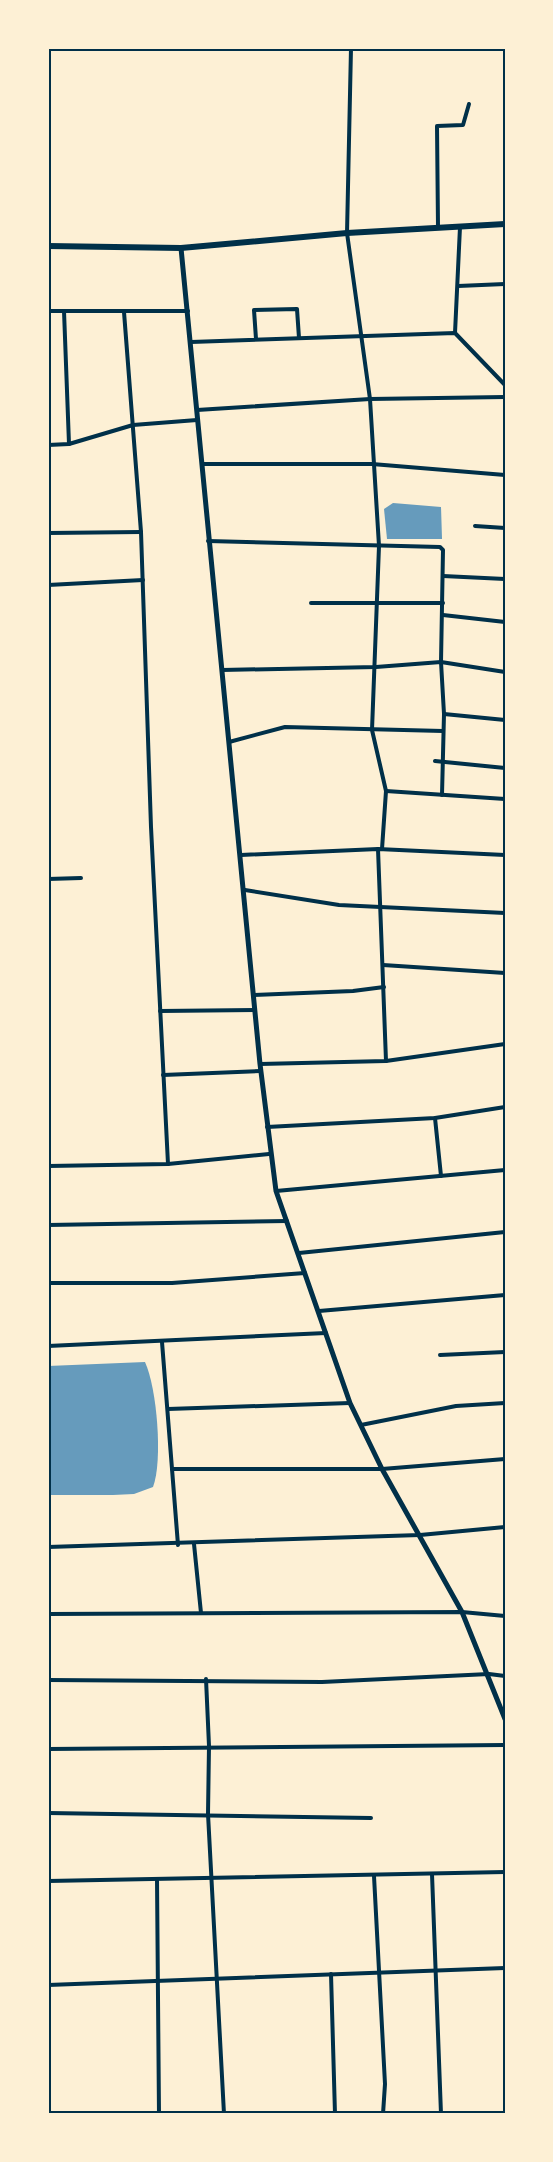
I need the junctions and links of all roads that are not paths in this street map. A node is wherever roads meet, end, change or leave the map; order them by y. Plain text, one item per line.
1 (351, 48) edge
2 (469, 104) dead end
3 (505, 224) edge
4 (438, 226) junction
5 (460, 226) junction
6 (347, 233) junction
7 (48, 246) edge
8 (181, 248) junction
9 (505, 284) edge
10 (458, 286) junction
11 (48, 311) edge
12 (64, 311) junction
13 (189, 311) junction
14 (123, 312) junction
15 (455, 333) junction
16 (363, 336) junction
17 (299, 338) junction
18 (256, 339) junction
19 (191, 342) junction
20 (505, 385) edge
21 (505, 398) edge
22 (370, 399) junction
23 (197, 410) junction
24 (197, 420) junction
25 (134, 425) junction
26 (69, 444) junction
27 (48, 445) edge
28 (201, 464) junction
29 (372, 464) junction
30 (505, 475) edge
31 (475, 525) dead end
32 (505, 528) edge
33 (141, 532) junction
34 (48, 533) edge
35 (207, 541) junction
36 (379, 546) junction
37 (443, 576) junction
38 (505, 579) edge
39 (143, 580) junction
40 (48, 585) edge
41 (311, 603) dead end
42 (443, 603) junction
43 (375, 604) junction
44 (443, 615) junction
45 (505, 622) edge
46 (441, 662) junction
47 (376, 667) junction
48 (220, 670) junction
49 (505, 672) edge
50 (444, 714) junction
51 (505, 720) edge
52 (372, 730) junction
53 (443, 731) junction
54 (229, 742) junction
55 (435, 761) dead end
56 (442, 762) junction
57 (505, 768) edge
58 (386, 791) junction
59 (442, 795) junction
60 (505, 799) edge
61 (380, 849) junction
62 (241, 855) junction
63 (505, 855) edge
64 (81, 878) dead end
65 (48, 879) edge
66 (245, 890) junction
67 (378, 906) junction
68 (505, 913) edge
69 (383, 965) junction
70 (505, 973) edge
71 (384, 987) junction
72 (253, 995) junction
73 (255, 1010) junction
74 (160, 1011) junction
75 (505, 1044) edge
76 (386, 1061) junction
77 (260, 1067) junction
78 (163, 1075) junction
79 (505, 1107) edge
80 (435, 1118) junction
81 (266, 1127) junction
82 (269, 1154) junction
83 (168, 1164) junction
84 (48, 1166) edge
85 (505, 1170) edge
86 (441, 1176) junction
87 (276, 1191) junction
88 (287, 1221) junction
89 (48, 1225) edge
90 (505, 1232) edge
91 (298, 1252) junction
92 (305, 1273) junction
93 (48, 1283) edge
94 (505, 1294) edge
95 (319, 1311) junction
96 (328, 1333) junction
97 (162, 1342) junction
98 (48, 1346) edge
99 (505, 1352) edge
100 (440, 1355) dead end
101 (351, 1403) junction
102 (505, 1403) edge
103 (168, 1409) junction
104 (359, 1425) junction
105 (505, 1460) edge
106 (172, 1469) junction
107 (382, 1469) junction
108 (505, 1527) edge
109 (420, 1535) junction
110 (194, 1544) junction
111 (178, 1545) junction
112 (48, 1547) edge
113 (462, 1612) junction
114 (201, 1613) junction
115 (48, 1614) edge
116 (505, 1616) edge
117 (489, 1674) junction
118 (505, 1676) edge
119 (206, 1679) junction
120 (48, 1680) edge
121 (505, 1719) edge
122 (505, 1745) edge
123 (209, 1746) junction
124 (48, 1749) edge
125 (48, 1813) edge
126 (208, 1814) junction
127 (371, 1818) dead end
128 (505, 1872) edge
129 (432, 1874) junction
130 (374, 1876) junction
131 (211, 1878) junction
132 (157, 1879) junction
133 (48, 1881) edge
134 (505, 1968) edge
135 (435, 1970) junction
136 (378, 1972) junction
137 (331, 1974) junction
138 (216, 1979) junction
139 (159, 1980) junction
140 (48, 1985) edge
141 (159, 2114) edge
142 (224, 2114) edge
143 (335, 2114) edge
144 (383, 2114) edge
145 (441, 2114) edge

1 - 6 street
2 - 4 street
3 - 5 main road
4 - 5 main road
4 - 6 main road
5 - 10 street
6 - 8 main road
6 - 16 street
7 - 8 main road
8 - 13 street
9 - 10 street
10 - 15 street
11 - 12 street
12 - 14 street
12 - 26 street
13 - 14 street
13 - 19 street
14 - 25 street
15 - 16 street
15 - 20 street
16 - 17 street
16 - 22 street
17 - 18 street
17 - 18 street
18 - 19 street
19 - 23 street
21 - 22 street
22 - 23 street
22 - 29 street
23 - 24 street
24 - 25 street
24 - 28 street
25 - 26 street
25 - 33 street
26 - 27 street
28 - 29 street
28 - 35 street
29 - 30 street
29 - 36 street
31 - 32 street
33 - 34 street
33 - 39 street
35 - 36 street
35 - 48 street
36 - 37 street
36 - 43 street
37 - 38 street
37 - 42 street
39 - 40 street
39 - 74 street
41 - 43 street
42 - 43 street
42 - 44 street
43 - 47 street
44 - 45 street
44 - 46 street
46 - 47 street
46 - 49 street
46 - 50 street
47 - 48 street
47 - 52 street
48 - 54 street
50 - 51 street
50 - 53 street
52 - 53 street
52 - 54 street
52 - 58 street
53 - 56 street
54 - 62 street
55 - 56 street
56 - 57 street
56 - 59 street
58 - 59 street
58 - 61 street
59 - 60 street
61 - 62 street
61 - 63 street
61 - 67 street
62 - 66 street
64 - 65 street
66 - 67 street
66 - 72 street
67 - 68 street
67 - 69 street
69 - 70 street
69 - 71 street
71 - 72 street
71 - 76 street
72 - 73 street
73 - 74 street
73 - 77 street
74 - 78 street
75 - 76 street
76 - 77 street
77 - 78 street
77 - 81 street
78 - 83 street
79 - 80 street
80 - 81 street
80 - 86 street
81 - 82 street
82 - 83 street
82 - 87 street
83 - 84 street
85 - 86 street
86 - 87 street
87 - 88 street
88 - 89 street
88 - 91 street
90 - 91 street
91 - 92 street
92 - 93 street
92 - 95 street
94 - 95 street
95 - 96 street
96 - 97 street
96 - 101 street
97 - 98 street
97 - 103 street
99 - 100 street
101 - 103 street
101 - 104 street
102 - 104 street
103 - 106 street
104 - 107 street
105 - 107 street
106 - 107 street
106 - 111 street
107 - 109 street
108 - 109 street
109 - 110 street
109 - 113 street
110 - 111 street
110 - 114 street
111 - 112 street
113 - 114 street
113 - 116 street
113 - 117 street
114 - 115 street
117 - 118 street
117 - 119 street
117 - 121 street
119 - 120 street
119 - 123 street
122 - 123 street
123 - 124 street
123 - 126 street
125 - 126 street
126 - 127 street
126 - 131 street
128 - 129 street
129 - 130 street
129 - 135 street
130 - 131 street
130 - 136 street
131 - 132 street
131 - 138 street
132 - 133 street
132 - 139 street
134 - 135 street
135 - 136 street
135 - 145 street
136 - 137 street
136 - 144 street
137 - 138 street
137 - 143 street
138 - 139 street
138 - 142 street
139 - 140 street
139 - 141 street

